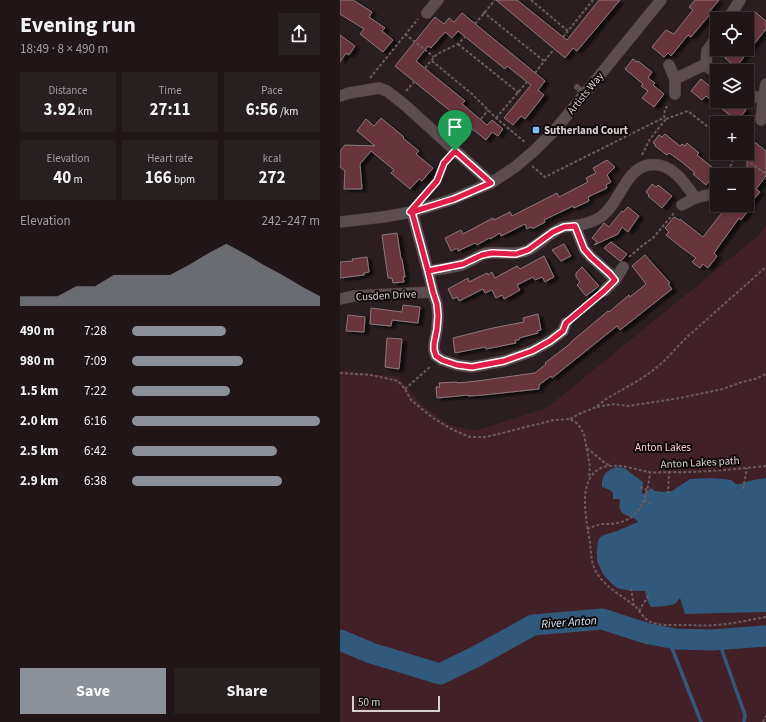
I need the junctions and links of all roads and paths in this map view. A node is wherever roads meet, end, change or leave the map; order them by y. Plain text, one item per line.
1 (438, 0) edge
2 (495, 0) edge
3 (531, 0) edge
4 (593, 0) edge
5 (661, 0) edge
6 (740, 0) edge
7 (484, 12) junction
8 (732, 12) edge
9 (427, 13) joint
10 (476, 24) dead end
11 (568, 31) junction
12 (405, 34) junction
13 (465, 37) dead end
14 (564, 37) dead end
15 (458, 44) junction
16 (710, 46) edge
17 (554, 49) dead end
18 (434, 57) junction
19 (432, 61) junction
20 (544, 61) junction
21 (706, 64) junction
22 (668, 65) dead end
23 (425, 68) dead end
24 (710, 69) edge
25 (535, 73) dead end
26 (675, 79) junction
27 (527, 82) dead end
28 (766, 84) edge
29 (519, 93) junction
30 (355, 94) junction
31 (675, 94) joint
32 (340, 96) edge
33 (754, 97) edge
34 (762, 99) junction
35 (488, 110) junction
36 (496, 118) junction
37 (665, 118) junction
38 (481, 119) dead end
39 (761, 120) dead end
40 (710, 128) edge
41 (473, 130) dead end
42 (535, 150) junction
43 (455, 151) junction
44 (524, 160) junction
45 (747, 160) edge
46 (637, 170) junction
47 (766, 174) edge
48 (491, 183) junction
49 (710, 194) edge
50 (424, 196) dead end
51 (695, 198) junction
52 (682, 204) joint
53 (412, 212) junction
54 (340, 222) edge
55 (575, 226) junction
56 (623, 267) joint
57 (766, 267) edge
58 (428, 271) junction
59 (615, 280) junction
60 (604, 291) joint
61 (433, 292) junction
62 (340, 299) edge
63 (566, 323) joint
64 (439, 358) junction
65 (340, 373) edge
66 (766, 374) edge
67 (405, 389) junction
68 (596, 407) junction
69 (570, 420) junction
70 (586, 447) junction
71 (612, 466) junction
72 (766, 466) edge
73 (746, 468) junction
74 (650, 472) junction
75 (669, 472) junction
76 (589, 479) junction
77 (640, 487) dead end
78 (743, 489) dead end
79 (648, 490) junction
80 (668, 494) dead end
81 (644, 500) junction
82 (651, 504) dead end
83 (588, 529) junction
84 (631, 588) dead end
85 (650, 593) dead end
86 (634, 606) junction
87 (640, 611) junction
88 (766, 617) edge
89 (766, 716) edge
90 (763, 722) edge

1 - 9 street
2 - 7 path
3 - 11 path
4 - 11 path
5 - 42 street, Artists Way
6 - 8 street
7 - 10 path
7 - 20 path
9 - 12 path
11 - 14 path
12 - 18 path
12 - 30 path
13 - 15 path
15 - 18 path
15 - 29 path
16 - 21 street
17 - 20 path
18 - 19 path
19 - 23 path
19 - 35 path
20 - 25 path
21 - 24 street
21 - 26 street
22 - 26 street
26 - 31 street
27 - 29 path
28 - 34 street
29 - 36 path
30 - 32 street
30 - 43 street
31 - 37 path
33 - 34 street
34 - 39 street
35 - 36 path
35 - 38 path
36 - 42 path
37 - 40 path
37 - 44 path
37 - 46 path
41 - 43 path
42 - 44 street, Artists Way
43 - 48 street
43 - 50 path
44 - 48 street, Artists Way
45 - 47 path
46 - 51 street
46 - 55 street
48 - 53 street, Artists Way
49 - 51 street
51 - 52 street
52 - 56 path
53 - 54 street, Artists Way
53 - 58 street, Cusden Drive
55 - 58 street
55 - 59 street
56 - 59 street
57 - 68 path
58 - 61 street, Cusden Drive
59 - 60 street
60 - 63 path
61 - 62 street, Cusden Drive
61 - 64 street, Cusden Drive
63 - 64 street
64 - 67 path
65 - 67 path
66 - 68 path
67 - 69 path
68 - 69 path
69 - 70 path
70 - 71 path
70 - 76 path
71 - 74 path, Anton Lakes path
71 - 76 path, Anton Lakes path
72 - 73 path, Anton Lakes path
73 - 75 path, Anton Lakes path
73 - 78 path
74 - 75 path, Anton Lakes path
74 - 79 path
75 - 80 path
76 - 83 path
77 - 79 path
79 - 81 path
81 - 82 path
81 - 83 path
83 - 86 path
84 - 86 path
85 - 87 path
86 - 87 path
87 - 88 path
89 - 90 path

